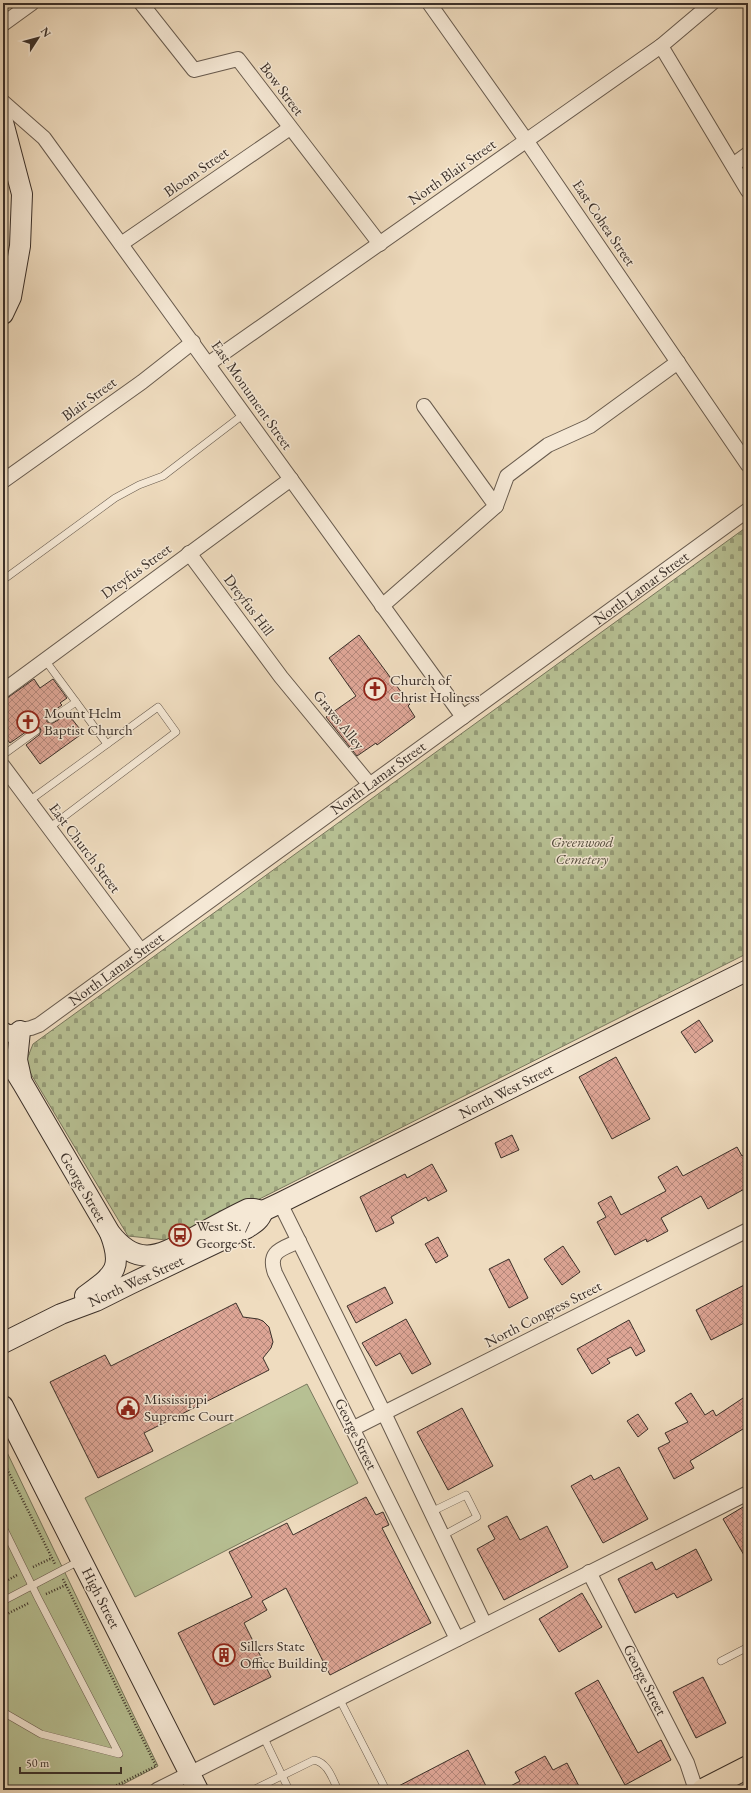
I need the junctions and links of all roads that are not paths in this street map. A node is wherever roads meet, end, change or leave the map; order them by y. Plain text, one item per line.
1 (140, 3) edge
2 (429, 3) edge
3 (705, 5) edge
4 (23, 6) edge
5 (3, 24) edge
6 (661, 46) junction
7 (3, 102) edge
8 (3, 122) edge
9 (290, 128) junction
10 (526, 140) junction
11 (748, 154) edge
12 (733, 165) junction
13 (748, 191) edge
14 (121, 244) junction
15 (380, 244) junction
16 (3, 314) edge
17 (193, 342) junction
18 (678, 362) junction
19 (208, 364) junction
20 (424, 406) dead end
21 (244, 414) junction
22 (748, 464) edge
23 (291, 480) junction
24 (3, 481) edge
25 (496, 506) junction
26 (748, 510) edge
27 (189, 553) junction
28 (3, 580) edge
29 (382, 606) junction
30 (45, 660) junction
31 (281, 677) joint
32 (3, 691) edge
33 (76, 702) junction
34 (463, 717) junction
35 (52, 719) dead end
36 (36, 731) dead end
37 (107, 744) junction
38 (3, 755) edge
39 (3, 766) edge
40 (370, 785) junction
41 (29, 801) junction
42 (49, 828) junction
43 (141, 951) junction
44 (748, 970) edge
45 (7, 1032) edge
46 (3, 1059) edge
47 (23, 1084) junction
48 (272, 1207) junction
49 (748, 1230) edge
50 (110, 1233) junction
51 (299, 1241) junction
52 (168, 1251) joint
53 (61, 1314) junction
54 (3, 1342) edge
55 (3, 1406) edge
56 (384, 1413) junction
57 (354, 1428) junction
58 (748, 1492) edge
59 (431, 1512) junction
60 (3, 1527) edge
61 (442, 1536) junction
62 (81, 1560) junction
63 (590, 1572) junction
64 (32, 1586) junction
65 (3, 1601) edge
66 (485, 1625) junction
67 (457, 1639) junction
68 (748, 1647) edge
69 (721, 1661) dead end
70 (339, 1698) junction
71 (3, 1712) edge
72 (263, 1736) junction
73 (748, 1767) edge
74 (282, 1776) junction
75 (194, 1782) edge
76 (157, 1790) edge
77 (253, 1790) edge
78 (289, 1790) edge
79 (338, 1790) edge
80 (386, 1790) edge
81 (696, 1790) edge
82 (703, 1790) edge

1 - 9 street, Bow Street
2 - 10 street, East Cohea Street
3 - 6 street, North Blair Street
4 - 5 street
6 - 10 street, North Blair Street
6 - 12 street
7 - 14 street, East Monument Street
8 - 16 street
9 - 14 street, Bloom Street
9 - 15 street, Bow Street
10 - 15 street, North Blair Street
10 - 18 street, East Cohea Street
11 - 12 street
12 - 13 street
14 - 17 street, East Monument Street
15 - 19 street, North Blair Street
17 - 19 street, East Monument Street
17 - 24 street, Blair Street
18 - 22 street, East Cohea Street
18 - 25 street
19 - 21 street, East Monument Street
20 - 25 street
21 - 23 street, East Monument Street
21 - 28 lane
23 - 27 street, Dreyfus Street
23 - 29 street, East Monument Street
25 - 29 street
26 - 34 street, North Lamar Street
27 - 30 street, Dreyfus Street
27 - 31 street, Dreyfus Hill
29 - 34 street, East Monument Street
30 - 32 street, Dreyfus Street
30 - 33 lane
31 - 40 street, Graves Alley
33 - 35 lane
33 - 37 lane
34 - 40 street, North Lamar Street
36 - 38 lane
37 - 41 lane
37 - 42 lane
39 - 41 street, East Church Street
40 - 43 street, North Lamar Street
41 - 42 street, East Church Street
42 - 43 street, East Church Street
43 - 45 street, North Lamar Street
44 - 48 street, North West Street
45 - 47 street
46 - 47 street
47 - 50 street, George Street
48 - 51 street
48 - 52 street, North West Street
48 - 53 street, North West Street
49 - 56 street, North Congress Street
50 - 52 street, George Street
50 - 53 street
51 - 56 street
51 - 57 street, George Street
53 - 54 street, North West Street
55 - 62 street, High Street
56 - 57 street, North Congress Street
56 - 59 street
57 - 67 street, George Street
58 - 63 street
59 - 61 street
59 - 61 lane
60 - 64 lane
61 - 66 street
62 - 64 lane
62 - 75 street, High Street
63 - 66 street
63 - 81 street, George Street
64 - 65 lane
64 - 71 lane
66 - 67 street
67 - 70 street
68 - 69 lane
70 - 72 street
70 - 80 lane
72 - 74 lane
72 - 75 street
73 - 82 main road
74 - 77 lane
74 - 78 lane
74 - 79 lane
75 - 76 street

